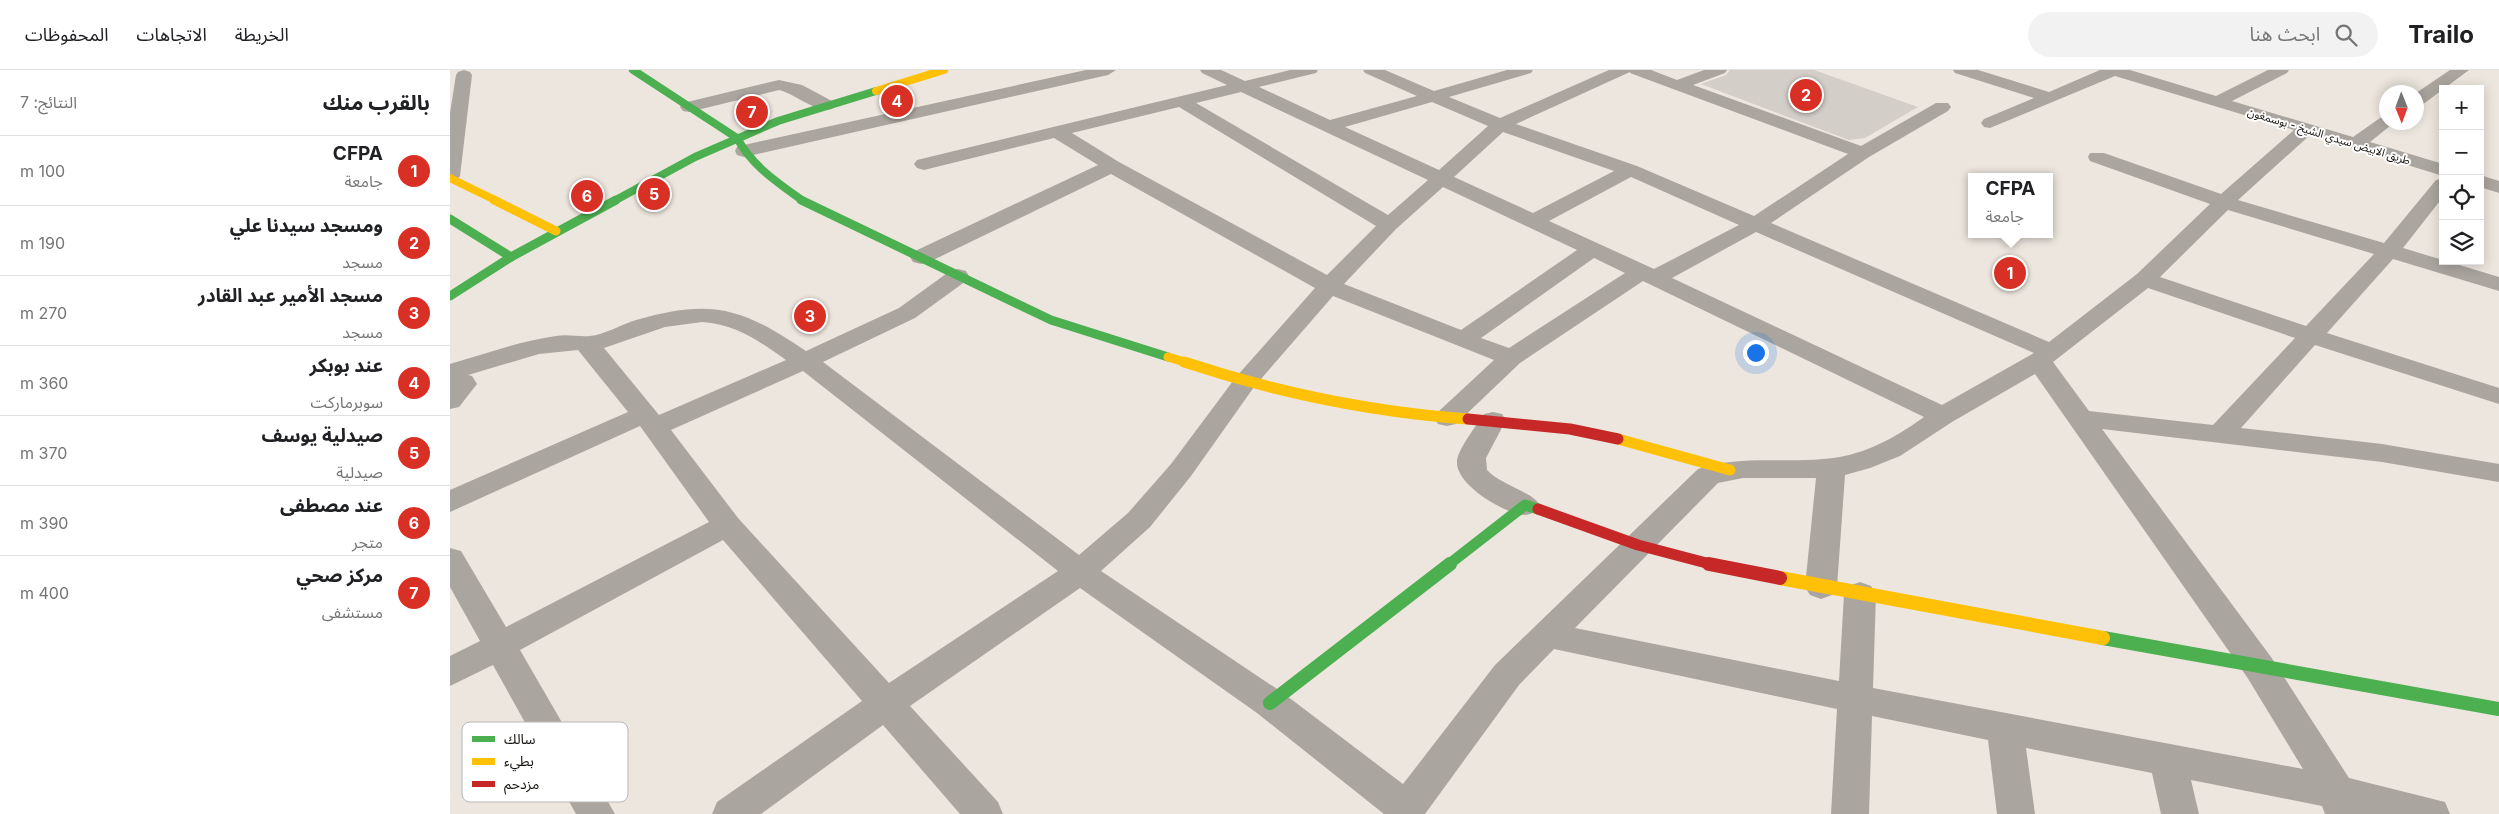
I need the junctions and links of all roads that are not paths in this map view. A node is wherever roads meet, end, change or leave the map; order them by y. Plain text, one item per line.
1 (635, 70) edge
2 (944, 70) edge
3 (1108, 70) edge
4 (1208, 70) edge
5 (1310, 70) edge
6 (1371, 70) edge
7 (1525, 70) edge
8 (1623, 70) edge
9 (1636, 70) edge
10 (1719, 70) edge
11 (1961, 70) edge
12 (2113, 70) edge
13 (2281, 70) edge
14 (2461, 70) edge
15 (464, 75) edge
16 (1241, 86) junction
17 (1678, 86) junction
18 (2424, 95) edge
19 (1436, 96) junction
20 (2048, 97) junction
21 (1181, 101) junction
22 (2216, 102) junction
23 (826, 105) junction
24 (689, 107) junction
25 (1942, 107) dead end
26 (1990, 123) dead end
27 (1500, 125) junction
28 (1329, 126) junction
29 (2379, 127) edge
30 (2306, 128) junction
31 (1055, 131) junction
32 (740, 144) junction
33 (2355, 144) junction
34 (1862, 152) junction
35 (2097, 157) dead end
36 (924, 164) dead end
37 (1112, 166) junction
38 (2439, 169) edge
39 (1630, 170) junction
40 (450, 177) edge
41 (1440, 178) junction
42 (2484, 182) edge
43 (2499, 187) edge
44 (2439, 189) edge
45 (497, 201) junction
46 (2224, 202) junction
47 (478, 208) dead end
48 (453, 217) edge
49 (1532, 222) junction
50 (1389, 225) junction
51 (1754, 225) junction
52 (556, 231) junction
53 (1593, 249) junction
54 (2390, 250) junction
55 (511, 257) junction
56 (921, 258) junction
57 (1649, 275) junction
58 (958, 276) junction
59 (2145, 279) junction
60 (2499, 284) edge
61 (1329, 286) junction
62 (450, 296) edge
63 (2311, 336) junction
64 (1463, 339) junction
65 (590, 345) junction
66 (2046, 356) junction
67 (1511, 358) junction
68 (805, 361) junction
69 (450, 372) edge
70 (450, 379) edge
71 (1246, 382) junction
72 (2499, 396) edge
73 (450, 401) edge
74 (1943, 416) junction
75 (1447, 418) junction
76 (2082, 418) junction
77 (1493, 420) junction
78 (650, 421) junction
79 (2220, 434) junction
80 (1831, 468) junction
81 (1730, 470) junction
82 (2499, 473) edge
83 (450, 502) edge
84 (1525, 505) junction
85 (727, 525) junction
86 (1638, 545) junction
87 (450, 559) edge
88 (1080, 572) junction
89 (1821, 587) junction
90 (1860, 594) junction
91 (1547, 635) junction
92 (500, 646) junction
93 (2259, 667) junction
94 (450, 672) edge
95 (1856, 698) junction
96 (887, 703) junction
97 (1270, 703) junction
98 (2499, 709) edge
99 (543, 722) edge
100 (2005, 729) junction
101 (2168, 760) junction
102 (589, 802) edge
103 (2340, 803) edge
104 (1405, 811) edge
105 (596, 814) edge
106 (732, 814) edge
107 (984, 814) edge
108 (1850, 814) edge
109 (2016, 814) edge
110 (2180, 814) edge
111 (2432, 814) edge

1 - 24 street
2 - 23 street
3 - 32 street
4 - 16 street
5 - 16 street
6 - 19 street
7 - 19 street
8 - 27 street
9 - 17 street
10 - 17 street
11 - 20 street
12 - 20 street
12 - 22 street, طريق الابيض سيدي الشيخ - بوسمغون
13 - 22 street, طريق الابيض سيدي الشيخ - بوسمغون
14 - 18 street
15 - 40 street
16 - 21 street
16 - 28 street
17 - 34 street
19 - 27 street
19 - 28 street
20 - 26 street
21 - 31 street
21 - 50 street
22 - 30 street, طريق الابيض سيدي الشيخ - بوسمغون
23 - 24 street
23 - 32 street
24 - 32 street
25 - 34 street
27 - 39 street
27 - 41 street
28 - 41 street
29 - 33 street
30 - 33 street, طريق الابيض سيدي الشيخ - بوسمغون
30 - 46 street
31 - 36 street
31 - 37 street
32 - 52 street
32 - 56 street
33 - 38 street, طريق الابيض سيدي الشيخ - بوسمغون
34 - 51 street
35 - 46 street
37 - 56 street
37 - 61 street
39 - 49 street
39 - 51 street
40 - 45 street
41 - 49 street
41 - 50 street
42 - 43 street
44 - 54 street
45 - 47 street
45 - 52 street
46 - 54 street
46 - 59 street
48 - 55 street
49 - 53 street
50 - 61 street
51 - 57 street
51 - 66 street
52 - 55 street
53 - 57 street
53 - 64 street
54 - 60 street
54 - 63 street
55 - 62 street
56 - 58 street
57 - 67 street
57 - 74 street
58 - 68 street
58 - 71 street
59 - 63 street
59 - 66 street
61 - 64 street
61 - 71 street
63 - 72 street
63 - 79 street
64 - 67 street
65 - 68 street
65 - 69 street
65 - 78 street
66 - 74 street
66 - 76 street
67 - 75 street
68 - 78 street
68 - 88 street
70 - 73 street
71 - 75 street
71 - 88 street
74 - 80 street
75 - 77 street
76 - 79 street
76 - 93 street
77 - 81 street
77 - 84 street
78 - 83 street
78 - 85 street
79 - 82 street
80 - 81 street
80 - 89 street
81 - 86 street
84 - 86 street
84 - 97 street
85 - 92 street
85 - 96 street
86 - 89 street
86 - 91 street
87 - 92 street
88 - 96 street
88 - 97 street
89 - 90 street
90 - 93 street
90 - 95 street
91 - 95 street
91 - 104 street
92 - 94 street
92 - 99 street
93 - 98 street
93 - 103 street
95 - 100 street
95 - 108 street
96 - 106 street
96 - 107 street
97 - 104 street
100 - 101 street
100 - 109 street
101 - 103 street
101 - 110 street
102 - 105 street
103 - 111 street

